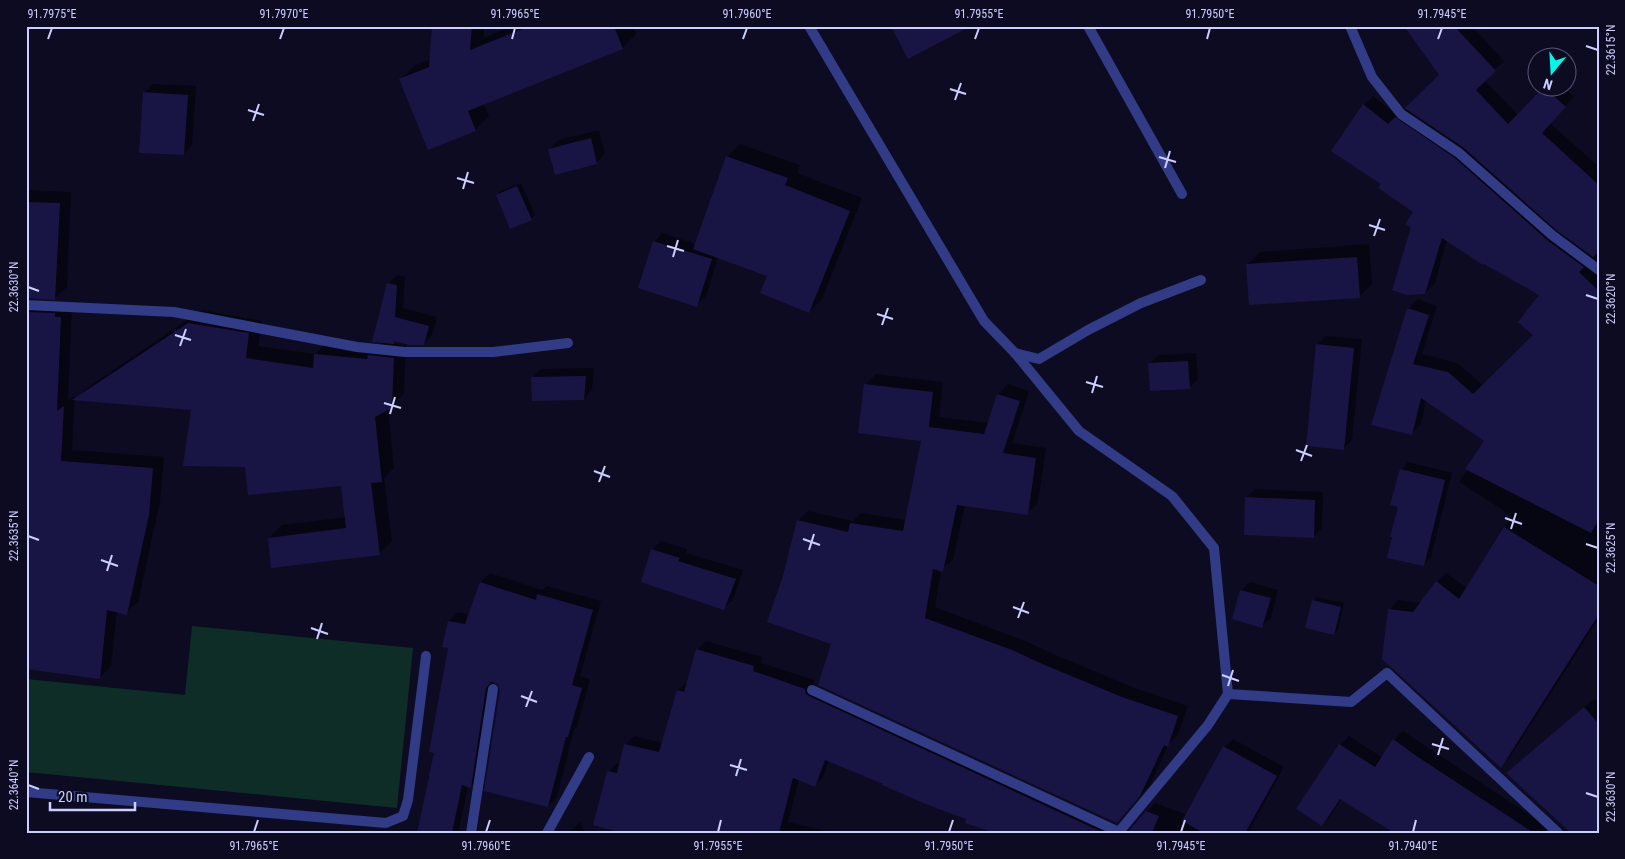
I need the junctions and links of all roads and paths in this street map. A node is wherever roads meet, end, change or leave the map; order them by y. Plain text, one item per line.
1 (809, 26) edge
2 (1088, 26) edge
3 (1350, 26) edge
4 (1182, 194) dead end
5 (1599, 270) edge
6 (1201, 280) dead end
7 (26, 305) edge
8 (568, 343) dead end
9 (1015, 353) junction
10 (426, 656) dead end
11 (493, 689) dead end
12 (812, 690) dead end
13 (1228, 694) junction
14 (589, 756) dead end
15 (26, 792) edge
16 (1118, 832) edge
17 (471, 833) edge
18 (547, 833) edge
19 (1558, 833) edge

1 - 9 street
2 - 4 street
3 - 5 street
6 - 9 street
7 - 8 street
9 - 13 street
10 - 15 street
11 - 17 street
12 - 16 street
13 - 16 street
13 - 19 street
14 - 18 street

